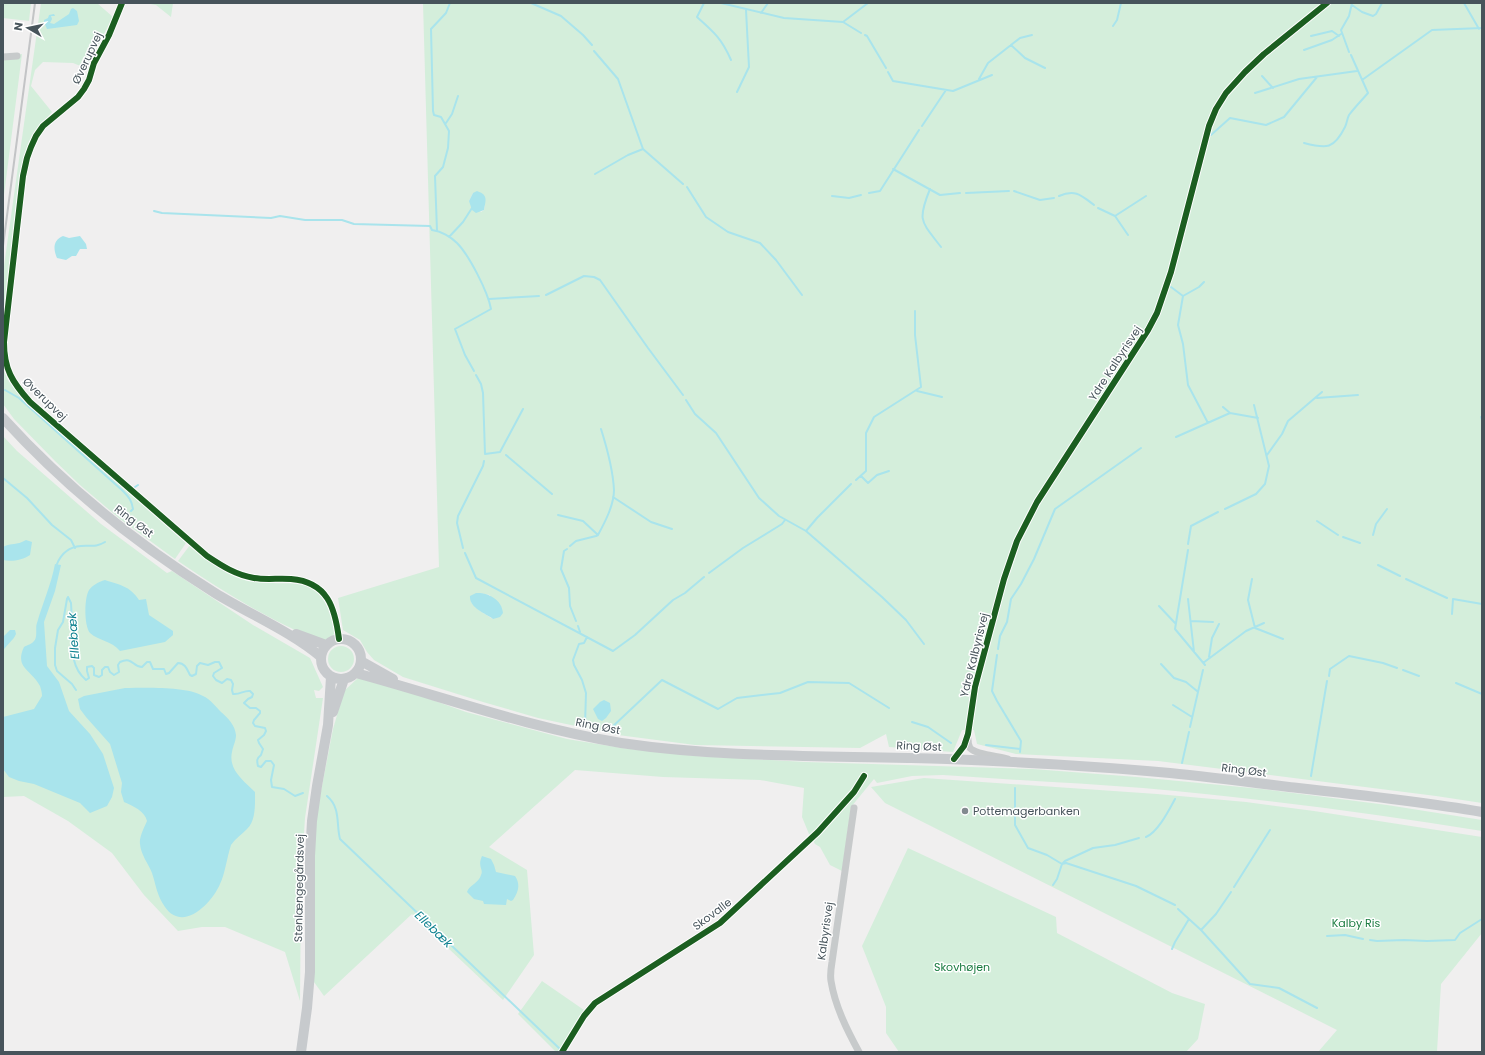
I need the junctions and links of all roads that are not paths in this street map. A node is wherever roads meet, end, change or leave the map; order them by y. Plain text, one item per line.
1 (122, 3) edge
2 (1327, 3) edge
3 (3, 56) edge
4 (16, 56) dead end
5 (5, 421) edge
6 (266, 622) junction
7 (339, 639) junction
8 (326, 645) junction
9 (320, 657) junction
10 (361, 661) junction
11 (356, 673) junction
12 (331, 677) junction
13 (344, 679) junction
14 (409, 687) junction
15 (328, 725) junction
16 (968, 734) junction
17 (954, 759) junction
18 (1017, 762) junction
19 (854, 808) dead end
20 (1482, 812) edge
21 (301, 1052) edge
22 (859, 1052) edge

1 - 7 street, Øverupvej
2 - 16 street, Ydre Kalbyrisvej
3 - 4 street
5 - 6 main road, Ring Øst
6 - 8 main road, Ring Øst
6 - 9 main road, Ring Øst
7 - 8 main road
7 - 10 main road
8 - 9 main road
9 - 12 main road
10 - 11 main road
10 - 14 main road, Ring Øst
11 - 13 main road
11 - 14 main road, Ring Øst
12 - 13 main road
12 - 15 main road, Stenlængegårdsvej
13 - 15 main road, Stenlængegårdsvej
14 - 17 main road, Ring Øst
15 - 21 main road, Stenlængegårdsvej
16 - 17 street, Ydre Kalbyrisvej
16 - 18 street
17 - 18 main road, Ring Øst
18 - 20 main road, Ring Øst
19 - 22 street, Kalbyrisvej

